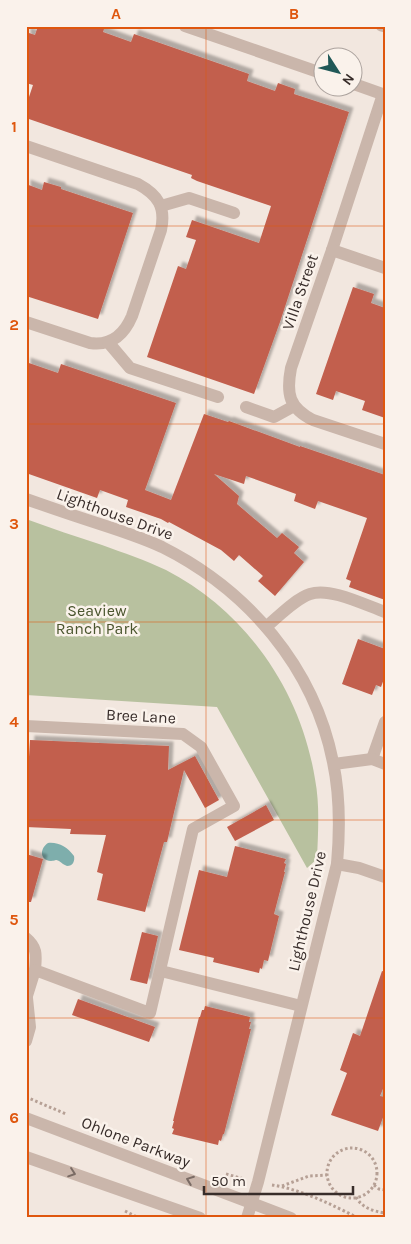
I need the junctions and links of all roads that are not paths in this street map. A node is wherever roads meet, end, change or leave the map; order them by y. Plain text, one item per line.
1 (184, 26) edge
2 (314, 71) edge
3 (364, 87) edge
4 (384, 94) edge
5 (26, 146) edge
6 (161, 206) junction
7 (234, 213) dead end
8 (332, 250) junction
9 (385, 268) edge
10 (26, 322) edge
11 (108, 342) junction
12 (218, 397) dead end
13 (294, 406) junction
14 (246, 407) dead end
15 (385, 444) edge
16 (26, 500) edge
17 (385, 612) edge
18 (266, 627) junction
19 (385, 722) edge
20 (26, 726) edge
21 (372, 759) junction
22 (334, 764) junction
23 (385, 764) edge
24 (337, 864) junction
25 (385, 877) edge
26 (26, 938) edge
27 (35, 970) junction
28 (161, 971) junction
29 (26, 999) edge
30 (301, 1006) junction
31 (26, 1041) edge
32 (26, 1118) edge
33 (26, 1157) edge
34 (252, 1203) junction
35 (200, 1218) edge
36 (247, 1218) edge
37 (291, 1218) edge

1 - 2 street
3 - 4 street
4 - 8 street, Villa Street
5 - 6 street
6 - 7 street
6 - 11 street
8 - 9 street
8 - 13 street, Villa Street
10 - 11 street
11 - 12 street
13 - 14 street
13 - 15 street
16 - 18 street, Lighthouse Drive
17 - 18 street
18 - 22 street, Lighthouse Drive
19 - 21 street
20 - 28 street, Bree Lane
21 - 22 street
21 - 23 street
22 - 24 street, Lighthouse Drive
24 - 25 street
24 - 30 street, Lighthouse Drive
26 - 27 street
27 - 28 street, Bree Lane
27 - 29 street
28 - 30 street
29 - 31 street
30 - 34 street, Lighthouse Drive
34 -> 32 street, Ohlone Parkway
33 -> 35 street
34 - 36 street, Lighthouse Drive
34 - 37 street, Ohlone Parkway

